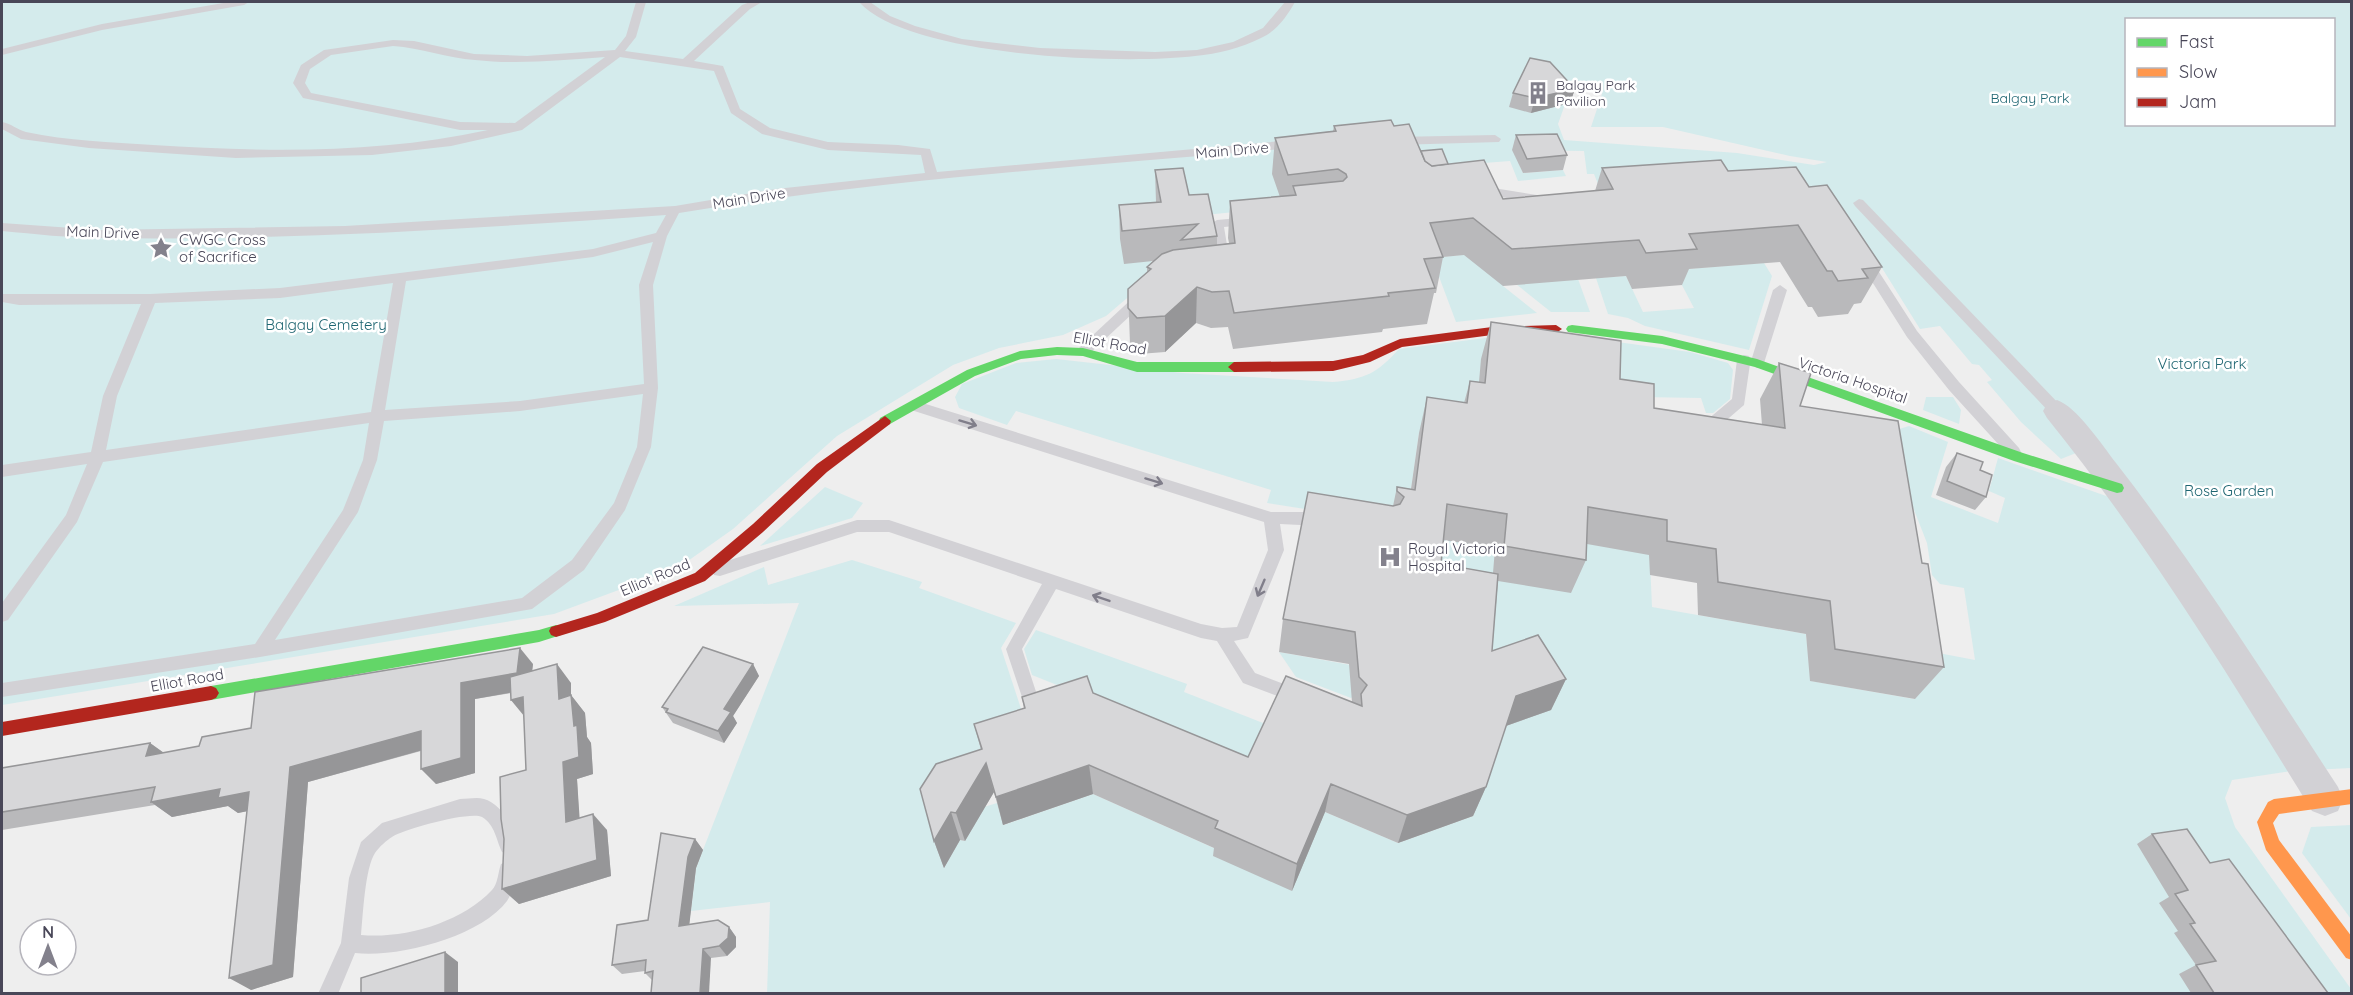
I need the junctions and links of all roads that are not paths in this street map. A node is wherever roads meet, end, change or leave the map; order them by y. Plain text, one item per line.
1 (244, 2) edge
2 (640, 2) edge
3 (757, 2) edge
4 (864, 2) edge
5 (1290, 2) edge
6 (6, 51) edge
7 (618, 53) junction
8 (2, 60) edge
9 (687, 62) junction
10 (2, 125) edge
11 (518, 127) junction
12 (1495, 139) dead end
13 (1376, 142) edge
14 (1305, 143) edge
15 (932, 176) junction
16 (1468, 192) edge
17 (1558, 198) edge
18 (1859, 202) dead end
19 (675, 210) junction
20 (1264, 219) edge
21 (2, 227) edge
22 (662, 236) junction
23 (1857, 248) edge
24 (1216, 276) edge
25 (400, 280) junction
26 (1156, 285) edge
27 (1780, 290) dead end
28 (2, 298) edge
29 (150, 299) junction
30 (1556, 329) edge
31 (1572, 329) dead end
32 (1083, 352) junction
33 (1750, 362) junction
34 (651, 388) junction
35 (913, 405) junction
36 (1880, 406) junction
37 (2057, 411) joint
38 (379, 416) junction
39 (1689, 425) edge
40 (1884, 429) edge
41 (2019, 457) junction
42 (97, 458) junction
43 (2, 471) edge
44 (2117, 488) junction
45 (1270, 518) junction
46 (1341, 524) edge
47 (700, 577) junction
48 (1052, 581) junction
49 (2, 615) edge
50 (1221, 635) junction
51 (260, 650) junction
52 (2, 690) edge
53 (1316, 704) edge
54 (1033, 707) edge
55 (2, 729) edge
56 (2338, 797) edge
57 (350, 943) junction
58 (2352, 952) edge
59 (328, 993) edge

1 - 6 lane
2 - 7 lane
3 - 9 lane
4 - 5 lane
6 - 8 lane
7 - 9 lane
7 - 11 lane
7 - 11 lane
9 - 15 lane
10 - 11 lane
12 - 13 lane
14 - 15 lane, Main Drive
15 - 19 lane, Main Drive
16 - 17 lane
18 - 37 lane
19 - 21 lane, Main Drive
19 - 22 lane
20 - 24 lane
22 - 25 lane
22 - 34 lane
23 - 41 lane
25 - 29 lane
25 - 38 lane
26 - 32 lane
27 - 33 lane
28 - 29 lane
29 - 42 lane
30 - 32 street, Elliot Road
31 - 33 street, Victoria Hospital
32 - 35 street, Elliot Road
33 - 36 street, Victoria Hospital
33 - 39 lane
34 - 38 lane
34 - 51 lane
35 -> 45 lane
35 - 47 street, Elliot Road
36 - 40 lane
36 - 41 street, Victoria Hospital
37 - 44 street
38 - 42 lane
38 - 51 lane
41 - 44 street, Victoria Hospital
42 - 43 lane
42 - 49 lane
44 - 56 street
45 - 46 lane
45 -> 50 lane
47 - 48 lane
47 - 55 street, Elliot Road
50 -> 48 lane
48 - 54 lane
50 - 53 lane
51 - 52 lane
56 - 58 street
57 - 57 lane
57 - 59 lane

